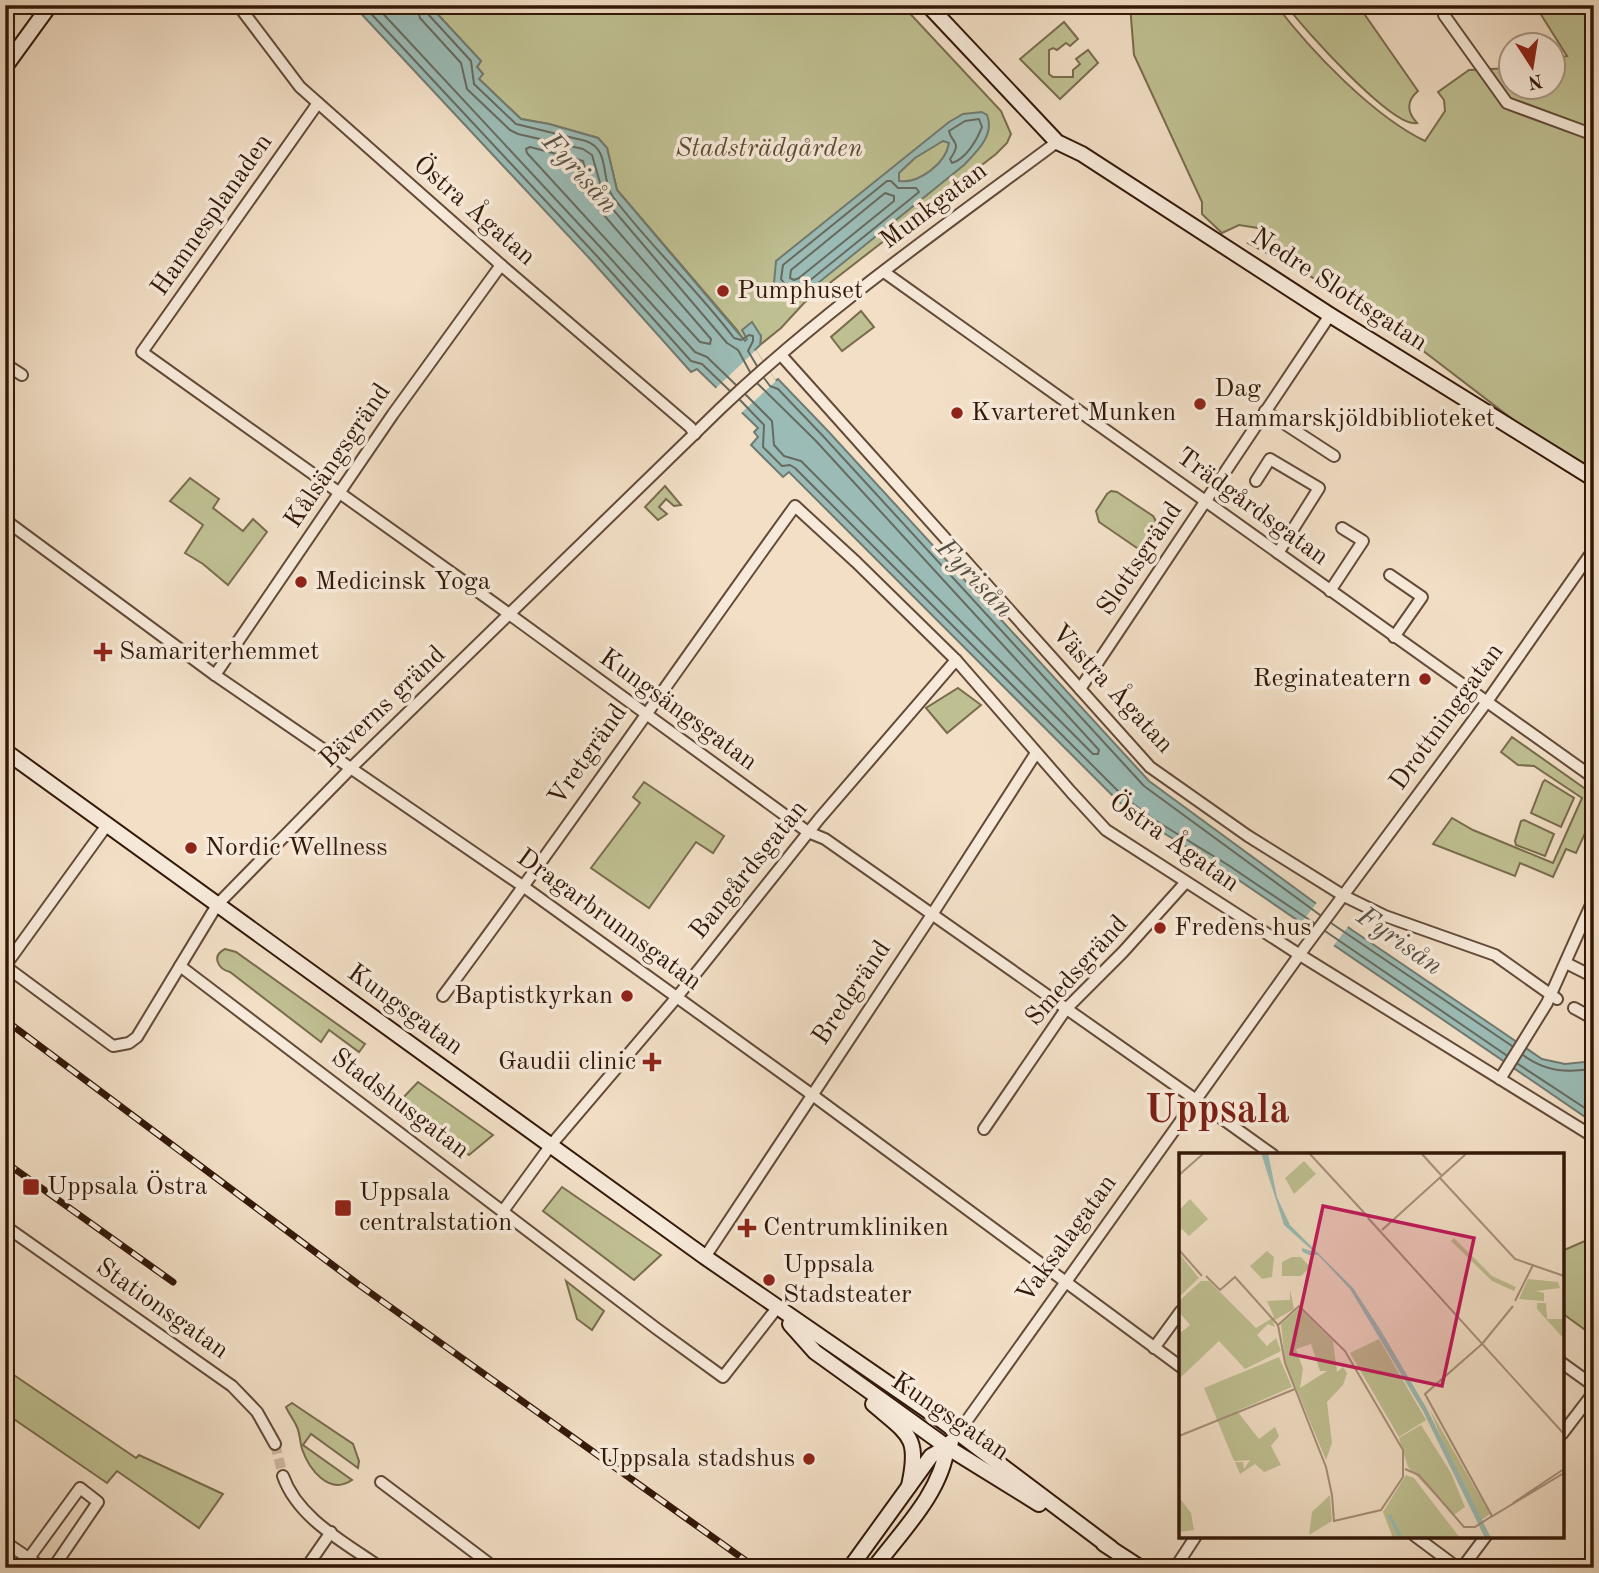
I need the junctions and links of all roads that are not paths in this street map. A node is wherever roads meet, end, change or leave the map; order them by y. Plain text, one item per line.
1 (50, 5) edge
2 (238, 5) edge
3 (928, 5) edge
4 (1444, 15) dead end
5 (5, 67) edge
6 (318, 103) junction
7 (1594, 135) edge
8 (1057, 142) junction
9 (501, 265) junction
10 (884, 272) junction
11 (1331, 315) junction
12 (142, 352) joint
13 (781, 355) junction
14 (5, 364) edge
15 (22, 375) dead end
16 (1265, 411) junction
17 (712, 417) joint
18 (695, 434) junction
19 (1334, 456) dead end
20 (1594, 479) edge
21 (1256, 481) dead end
22 (340, 494) junction
23 (1206, 501) junction
24 (794, 506) joint
25 (5, 520) edge
26 (1342, 528) dead end
27 (1594, 549) edge
28 (1278, 553) junction
29 (1390, 575) dead end
30 (1330, 591) junction
31 (511, 615) junction
32 (1394, 637) junction
33 (956, 660) junction
34 (215, 675) junction
35 (1080, 689) junction
36 (1486, 703) junction
37 (644, 714) junction
38 (5, 751) edge
39 (1036, 753) junction
40 (352, 767) junction
41 (1594, 778) edge
42 (107, 825) junction
43 (808, 832) junction
44 (1186, 882) junction
45 (524, 887) junction
46 (1343, 896) junction
47 (1594, 898) edge
48 (217, 905) junction
49 (933, 913) junction
50 (1300, 955) junction
51 (1566, 963) junction
52 (5, 966) edge
53 (180, 966) junction
54 (1594, 977) edge
55 (443, 996) dead end
56 (677, 997) junction
57 (1554, 998) junction
58 (1574, 1008) dead end
59 (1066, 1009) junction
60 (1594, 1019) edge
61 (1503, 1074) junction
62 (811, 1094) junction
63 (1192, 1097) dead end
64 (1206, 1107) dead end
65 (984, 1129) dead end
66 (1594, 1137) edge
67 (551, 1145) junction
68 (1270, 1153) edge
69 (503, 1211) junction
70 (5, 1226) edge
71 (705, 1257) junction
72 (1065, 1282) junction
73 (777, 1308) junction
74 (1179, 1314) edge
75 (1154, 1348) junction
76 (815, 1352) junction
77 (1564, 1364) edge
78 (1179, 1366) edge
79 (1594, 1385) edge
80 (1594, 1392) edge
81 (1564, 1431) edge
82 (958, 1433) junction
83 (275, 1444) tunnel mouth
84 (947, 1447) junction
85 (283, 1476) tunnel mouth
86 (381, 1482) dead end
87 (909, 1486) junction
88 (331, 1532) junction
89 (1195, 1538) edge
90 (1418, 1538) edge
91 (1484, 1538) edge
92 (5, 1542) edge
93 (1111, 1548) junction
94 (36, 1564) edge
95 (53, 1568) edge
96 (306, 1568) edge
97 (381, 1568) edge
98 (495, 1568) edge
99 (849, 1568) edge
100 (874, 1568) edge
101 (1141, 1568) edge
102 (1175, 1568) edge
103 (1460, 1568) edge

1 - 5 main road
2 - 6 street, Östra Ågatan
3 - 8 main road
4 - 7 street
6 - 9 street, Östra Ågatan
6 - 12 street, Hamnesplanaden
8 - 10 street, Munkgatan
8 - 11 main road, Nedre Slottsgatan
9 - 18 street, Östra Ågatan
9 - 22 street, Kålsängsgränd
10 - 13 street, Munkgatan
10 - 23 street, Trädgårdsgatan
11 - 16 street, Slottsgränd
11 - 20 main road, Nedre Slottsgatan
12 - 22 street, Kungsängsgatan
13 - 17 street, Munkgatan
13 - 35 street, Västra Ågatan
14 - 15 street
16 - 19 street
16 - 23 street, Slottsgränd
17 - 18 street, Bäverns gränd
18 - 31 street, Bäverns gränd
21 - 28 street
22 - 31 street, Kungsängsgatan
22 - 34 street, Kålsängsgränd
23 - 28 street, Trädgårdsgatan
23 - 35 street, Slottsgränd
24 - 33 street, Östra Ågatan
24 - 37 street, Vretgränd
25 - 34 street, Dragarbrunnsgatan
26 - 30 street
27 - 36 street, Drottninggatan
28 - 30 street, Trädgårdsgatan
29 - 32 street
30 - 32 street, Trädgårdsgatan
31 - 37 street, Kungsängsgatan
31 - 40 street, Bäverns gränd
32 - 36 street, Trädgårdsgatan
33 - 39 street, Östra Ågatan
33 - 43 street, Bangårdsgatan
34 - 40 street, Dragarbrunnsgatan
35 - 46 street, Västra Ågatan
36 - 41 street, Trädgårdsgatan
36 - 46 street, Drottninggatan
37 - 43 street, Kungsängsgatan
37 - 45 street, Vretgränd
38 - 42 main road, Kungsgatan
39 - 44 street, Östra Ågatan
39 - 49 street, Bredgränd
40 - 45 street, Dragarbrunnsgatan
40 - 48 street, Bäverns gränd
42 - 48 main road, Kungsgatan
42 - 52 street
43 - 49 street, Kungsängsgatan
43 - 56 street, Bangårdsgatan
44 - 50 street, Östra Ågatan
44 - 59 street, Smedsgränd
45 - 55 street, Vretgränd
45 - 56 street, Dragarbrunnsgatan
46 - 50 street, Drottninggatan
46 - 57 street, Västra Ågatan
47 - 51 street
48 - 53 street, Bäverns gränd
48 - 67 main road, Kungsgatan
49 - 59 street, Kungsängsgatan
49 - 62 street, Bredgränd
50 - 61 street, Östra Ågatan
50 - 72 street, Vaksalagatan
51 - 54 street
51 - 57 street
52 - 53 street, Bäverns gränd
53 - 69 street, Stadshusgatan
56 - 62 street, Dragarbrunnsgatan
56 - 67 street, Bangårdsgatan
57 - 61 street
58 - 60 street
59 - 63 street, Kungsängsgatan
59 - 65 street, Smedsgränd
61 - 66 street, Östra Ågatan
62 - 71 street, Bredgränd
62 - 72 street, Dragarbrunnsgatan
64 - 68 street
67 - 69 street, Bangårdsgatan
67 - 71 main road, Kungsgatan
69 - 73 street, Stadshusgatan
70 - 83 street, Stationsgatan
71 - 73 main road, Kungsgatan
72 - 75 street, Dragarbrunnsgatan
72 - 82 street, Vaksalagatan
73 - 76 main road, Kungsgatan
73 - 82 main road, Kungsgatan
74 - 75 street
75 - 78 street, Dragarbrunnsgatan
76 - 84 main road, Kungsgatan
76 - 87 main road
77 - 79 street
80 - 81 street
82 - 84 main road, Vaksalagatan
82 - 93 main road, Kungsgatan
84 - 87 main road, Vaksalagatan
84 - 93 main road, Kungsgatan
84 - 100 main road, Vaksalagatan
85 - 88 street
86 - 98 street
87 - 99 main road, Vaksalagatan
88 - 96 street
88 - 97 street
89 - 102 street
90 - 103 street
91 - 103 street
92 - 94 street
93 - 101 main road, Kungsgatan
94 - 95 street

